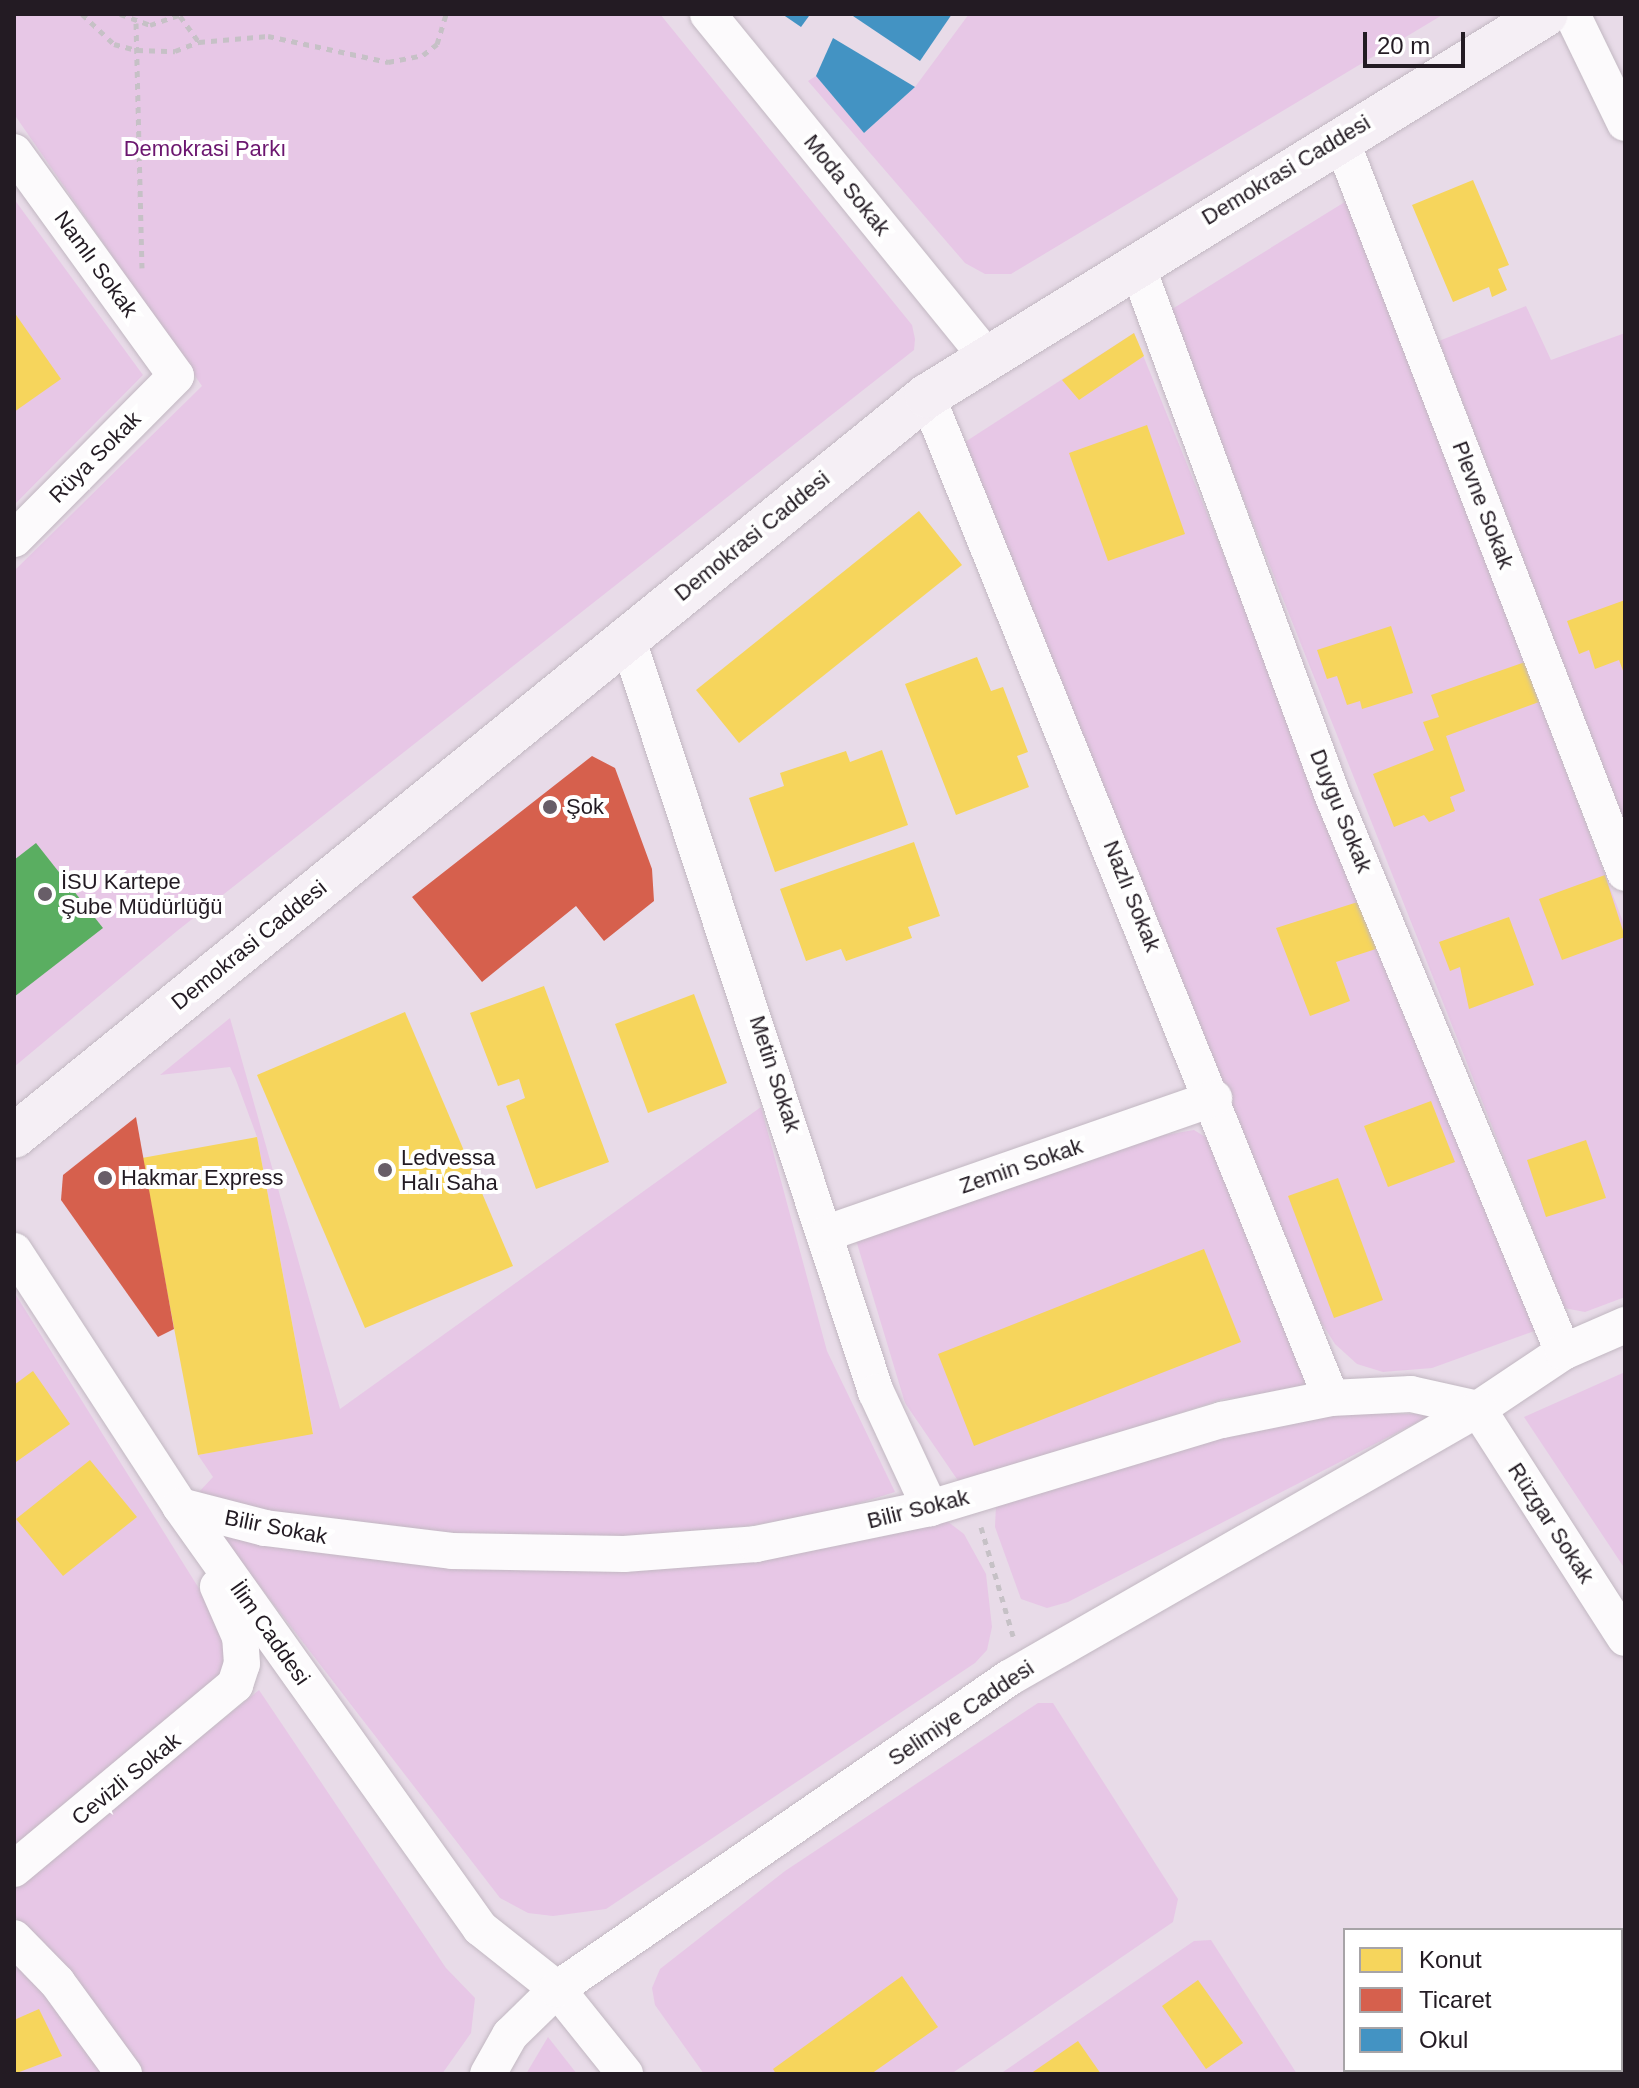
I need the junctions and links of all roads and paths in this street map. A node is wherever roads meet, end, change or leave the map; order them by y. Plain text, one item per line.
1 (82, 14) edge
2 (120, 14) edge
3 (446, 14) edge
4 (708, 14) edge
5 (1546, 14) edge
6 (1572, 14) edge
7 (181, 15) edge
8 (136, 23) junction
9 (199, 42) junction
10 (137, 50) junction
11 (1625, 123) edge
12 (1340, 137) junction
13 (14, 152) edge
14 (1136, 263) junction
15 (143, 329) junction
16 (986, 356) junction
17 (176, 376) joint
18 (927, 396) junction
19 (14, 539) edge
20 (627, 637) junction
21 (1625, 873) edge
22 (1214, 1098) junction
23 (14, 1136) edge
24 (827, 1233) junction
25 (14, 1251) edge
26 (1625, 1325) edge
27 (1563, 1352) junction
28 (1331, 1398) junction
29 (1478, 1409) junction
30 (968, 1497) junction
31 (180, 1506) junction
32 (930, 1508) junction
33 (1625, 1638) edge
34 (1009, 1678) junction
35 (14, 1869) edge
36 (14, 1938) edge
37 (557, 1989) junction
38 (124, 2074) edge
39 (488, 2074) edge
40 (625, 2074) edge

1 - 10 path
2 - 8 path
3 - 9 path
4 - 16 street, Moda Sokak
5 - 12 main road, Demokrasi Caddesi
6 - 11 street
7 - 8 path
7 - 9 path
8 - 10 path
9 - 10 path
10 - 15 path
12 - 14 main road, Demokrasi Caddesi
12 - 21 street, Plevne Sokak
13 - 15 street, Namlı Sokak
14 - 16 main road, Demokrasi Caddesi
14 - 27 street, Duygu Sokak
15 - 17 street, Namlı Sokak
16 - 18 main road, Demokrasi Caddesi
17 - 19 street, Rüya Sokak
18 - 20 main road, Demokrasi Caddesi
18 - 22 street, Nazlı Sokak
20 - 23 main road, Demokrasi Caddesi
20 - 24 street, Metin Sokak
22 - 24 street, Zemin Sokak
22 - 28 street, Nazlı Sokak
24 - 32 street, Metin Sokak
25 - 31 street, İlim Caddesi
26 - 27 street
27 - 29 street
28 - 29 street, Bilir Sokak
28 - 30 street, Bilir Sokak
29 - 33 street, Rüzgar Sokak
29 - 34 street, Selimiye Caddesi
30 - 32 street, Bilir Sokak
30 - 34 path
31 - 32 street, Bilir Sokak
31 - 35 street, Cevizli Sokak
31 - 37 street, İlim Caddesi
34 - 37 street, Selimiye Caddesi
36 - 38 street
37 - 39 street, Selimiye Caddesi
37 - 40 street, İlim Caddesi

